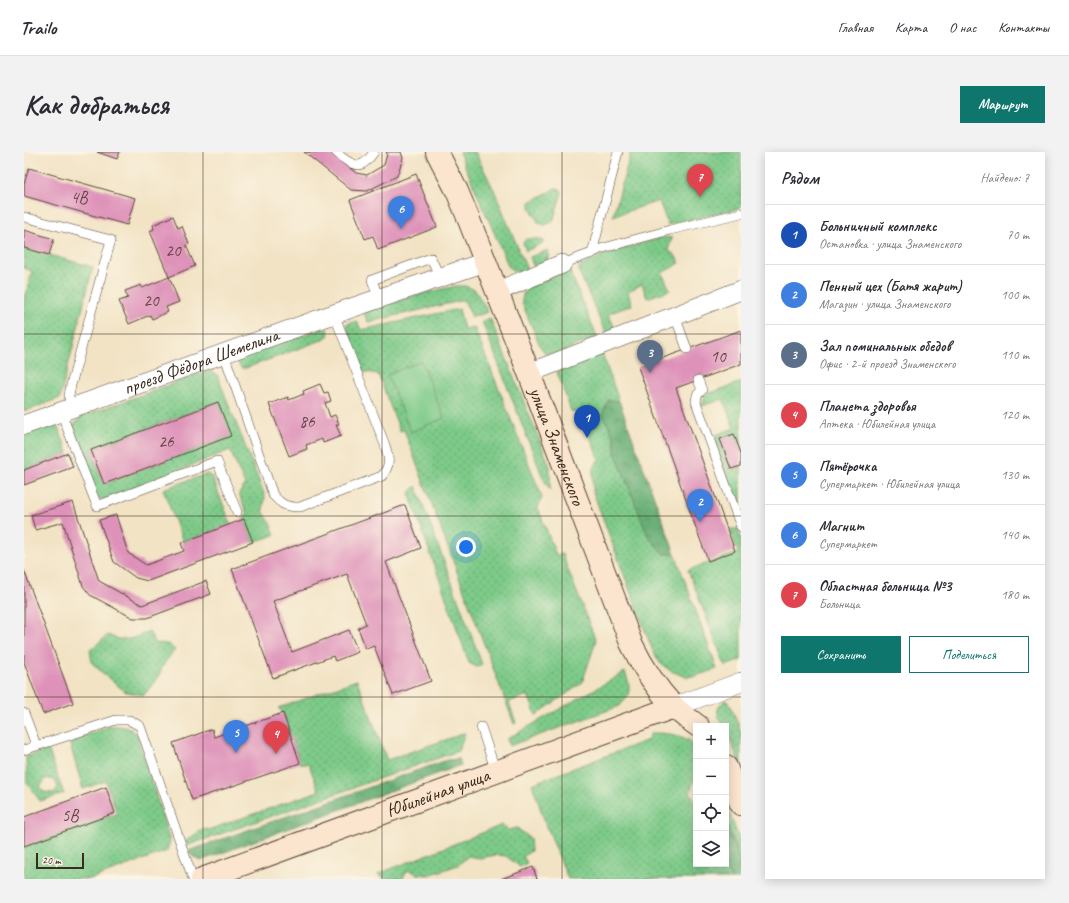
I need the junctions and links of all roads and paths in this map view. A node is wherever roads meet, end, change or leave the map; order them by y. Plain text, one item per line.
1 (336, 152) edge
2 (374, 152) edge
3 (438, 152) edge
4 (618, 152) edge
5 (741, 213) edge
6 (24, 217) edge
7 (592, 253) junction
8 (485, 262) junction
9 (562, 264) joint
10 (741, 290) edge
11 (496, 292) junction
12 (334, 314) junction
13 (675, 316) junction
14 (687, 349) dead end
15 (224, 354) junction
16 (528, 372) junction
17 (698, 380) dead end
18 (66, 411) junction
19 (24, 426) edge
20 (237, 512) dead end
21 (741, 527) edge
22 (741, 682) edge
23 (674, 707) junction
24 (24, 713) edge
25 (694, 723) edge
26 (481, 727) dead end
27 (36, 745) junction
28 (24, 750) edge
29 (496, 772) junction
30 (729, 774) edge
31 (741, 804) edge
32 (193, 879) edge
33 (202, 879) edge

1 - 2 lane
3 - 8 main road, улица Знаменского
4 - 7 lane
5 - 7 lane
6 - 18 lane
7 - 9 lane
8 - 11 main road, улица Знаменского
8 - 12 street, проезд Фёдора Шемелина
9 - 11 street
10 - 13 street
11 - 16 main road, улица Знаменского
12 - 15 street, проезд Фёдора Шемелина
12 - 15 lane
13 - 14 lane
13 - 16 street
15 - 18 street, проезд Фёдора Шемелина
16 - 23 main road, улица Знаменского
17 - 21 lane
18 - 19 street, проезд Фёдора Шемелина
18 - 20 lane
22 - 23 street
23 - 25 main road, улица Знаменского
23 - 29 main road, Юбилейная улица
24 - 27 lane
26 - 29 lane
27 - 28 lane
27 - 32 lane
29 - 33 main road, Юбилейная улица
30 - 31 main road

